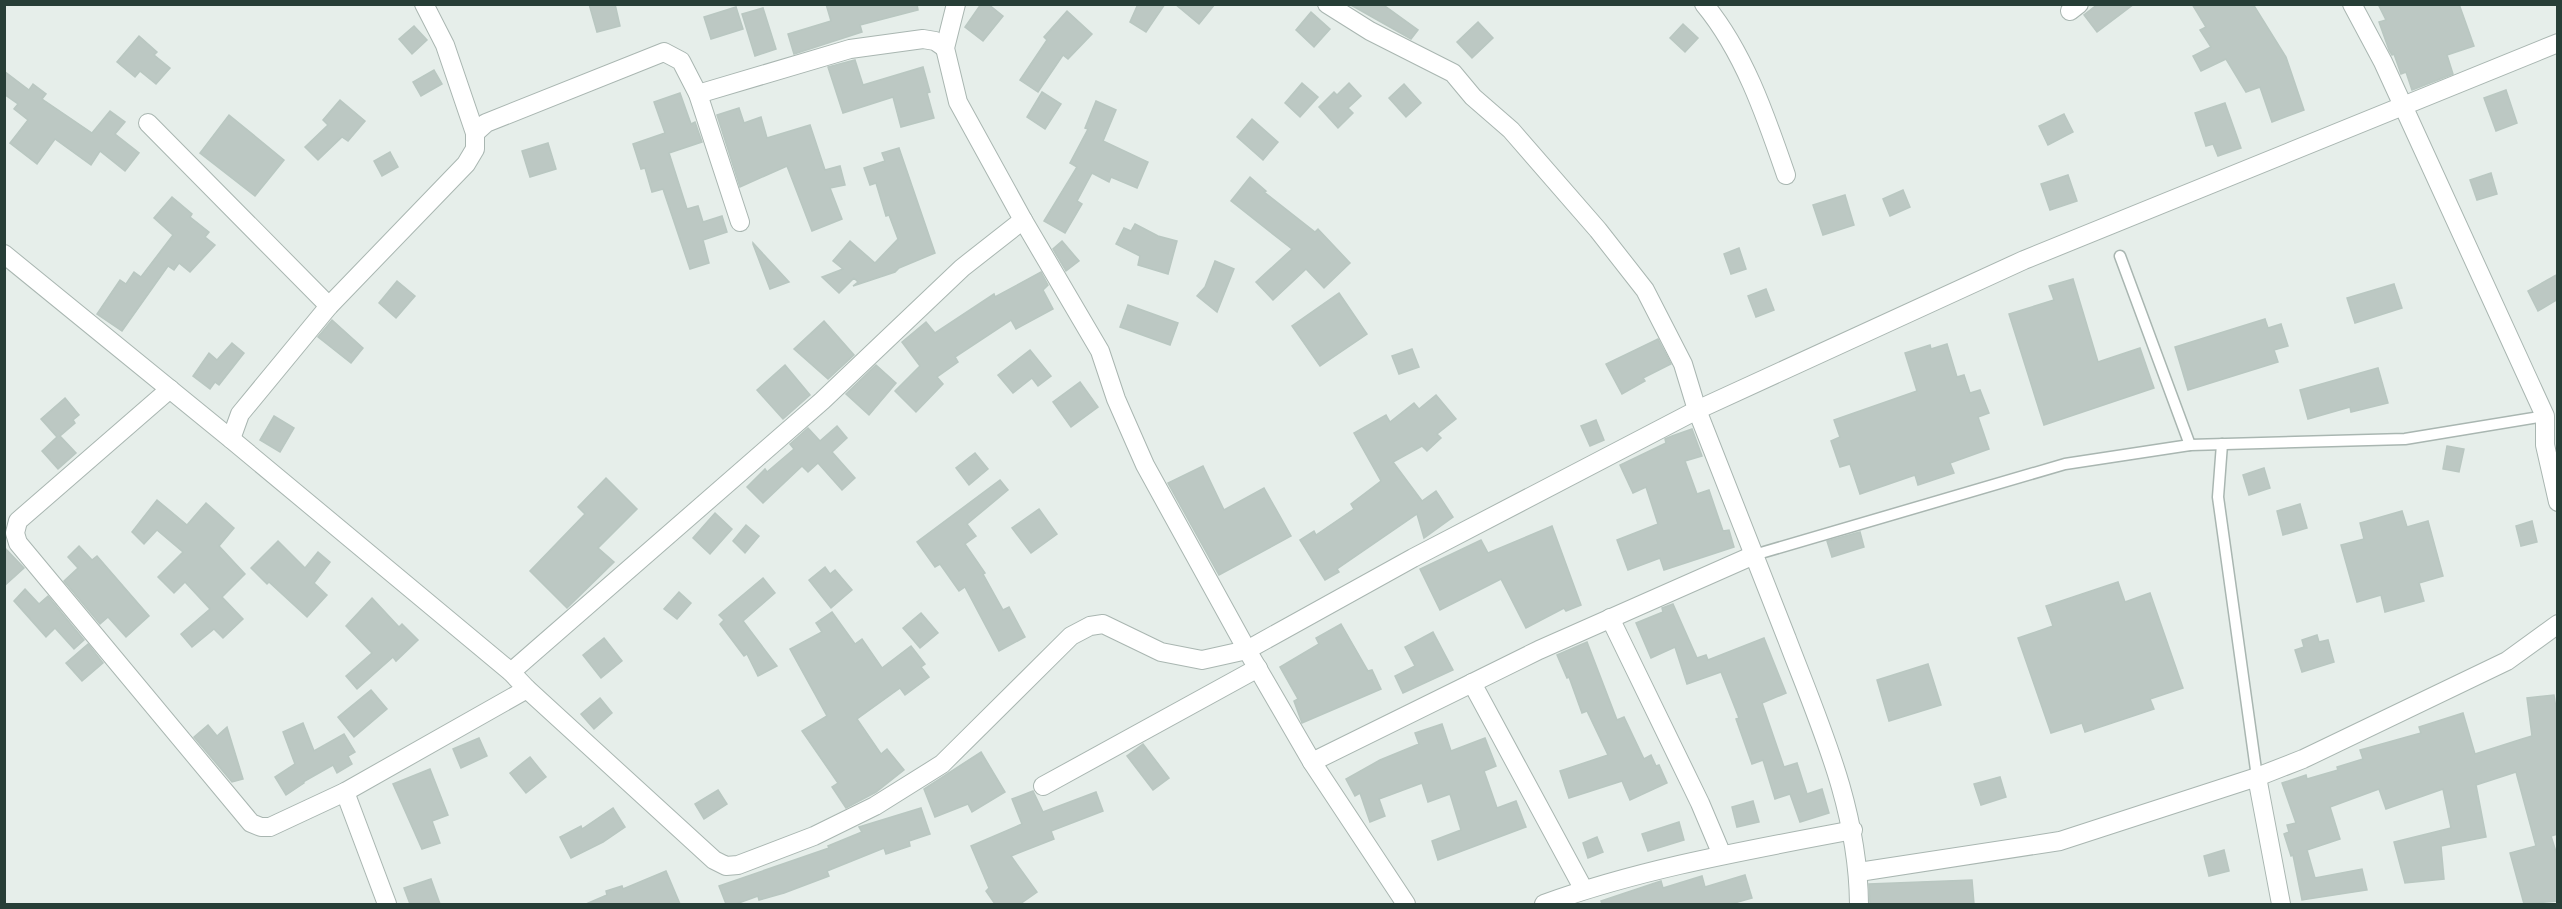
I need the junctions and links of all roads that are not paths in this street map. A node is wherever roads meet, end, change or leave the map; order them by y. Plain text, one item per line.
1 (424, 4) edge
2 (956, 4) edge
3 (1327, 4) edge
4 (1704, 4) edge
5 (2352, 4) edge
6 (2558, 43) edge
7 (945, 48) junction
8 (698, 94) junction
9 (2403, 104) junction
10 (148, 123) dead end
11 (475, 133) junction
12 (1786, 175) dead end
13 (1023, 220) junction
14 (740, 222) dead end
15 (4, 254) edge
16 (2120, 256) dead end
17 (330, 306) junction
18 (170, 390) junction
19 (1697, 411) junction
20 (2551, 412) edge
21 (231, 439) junction
22 (2222, 444) junction
23 (2190, 445) junction
24 (2558, 502) edge
25 (1754, 555) junction
26 (1610, 618) junction
27 (2558, 624) edge
28 (1247, 650) junction
29 (1258, 668) junction
30 (511, 672) junction
31 (1472, 683) junction
32 (527, 689) junction
33 (1312, 762) junction
34 (2257, 777) junction
35 (1043, 786) dead end
36 (345, 792) junction
37 (1853, 830) junction
38 (1722, 855) junction
39 (1859, 872) junction
40 (1584, 890) junction
41 (387, 904) edge
42 (1406, 904) edge
43 (1544, 904) edge
44 (1859, 904) edge
45 (2281, 904) edge

1 - 11 street
2 - 7 street
3 - 19 street
4 - 12 street
5 - 9 street
6 - 9 street
7 - 8 street
7 - 13 street
8 - 11 street
8 - 14 street
9 - 19 street
9 - 20 street
10 - 17 street
11 - 17 street
13 - 28 street
13 - 30 street
15 - 18 street
16 - 23 lane
17 - 21 street
18 - 21 street
18 - 36 street
19 - 25 street
19 - 28 street
20 - 22 lane
20 - 24 street
21 - 30 street
22 - 23 lane
22 - 34 lane
23 - 25 lane
25 - 26 street
25 - 37 street
26 - 31 street
26 - 38 street
27 - 34 street
28 - 29 street
28 - 32 street
29 - 33 street
29 - 35 street
30 - 32 street
31 - 33 street
31 - 40 street
32 - 36 street
33 - 42 street
34 - 39 street
34 - 45 street
36 - 41 street
37 - 38 street
37 - 39 street
38 - 40 street
39 - 44 street
40 - 43 street

